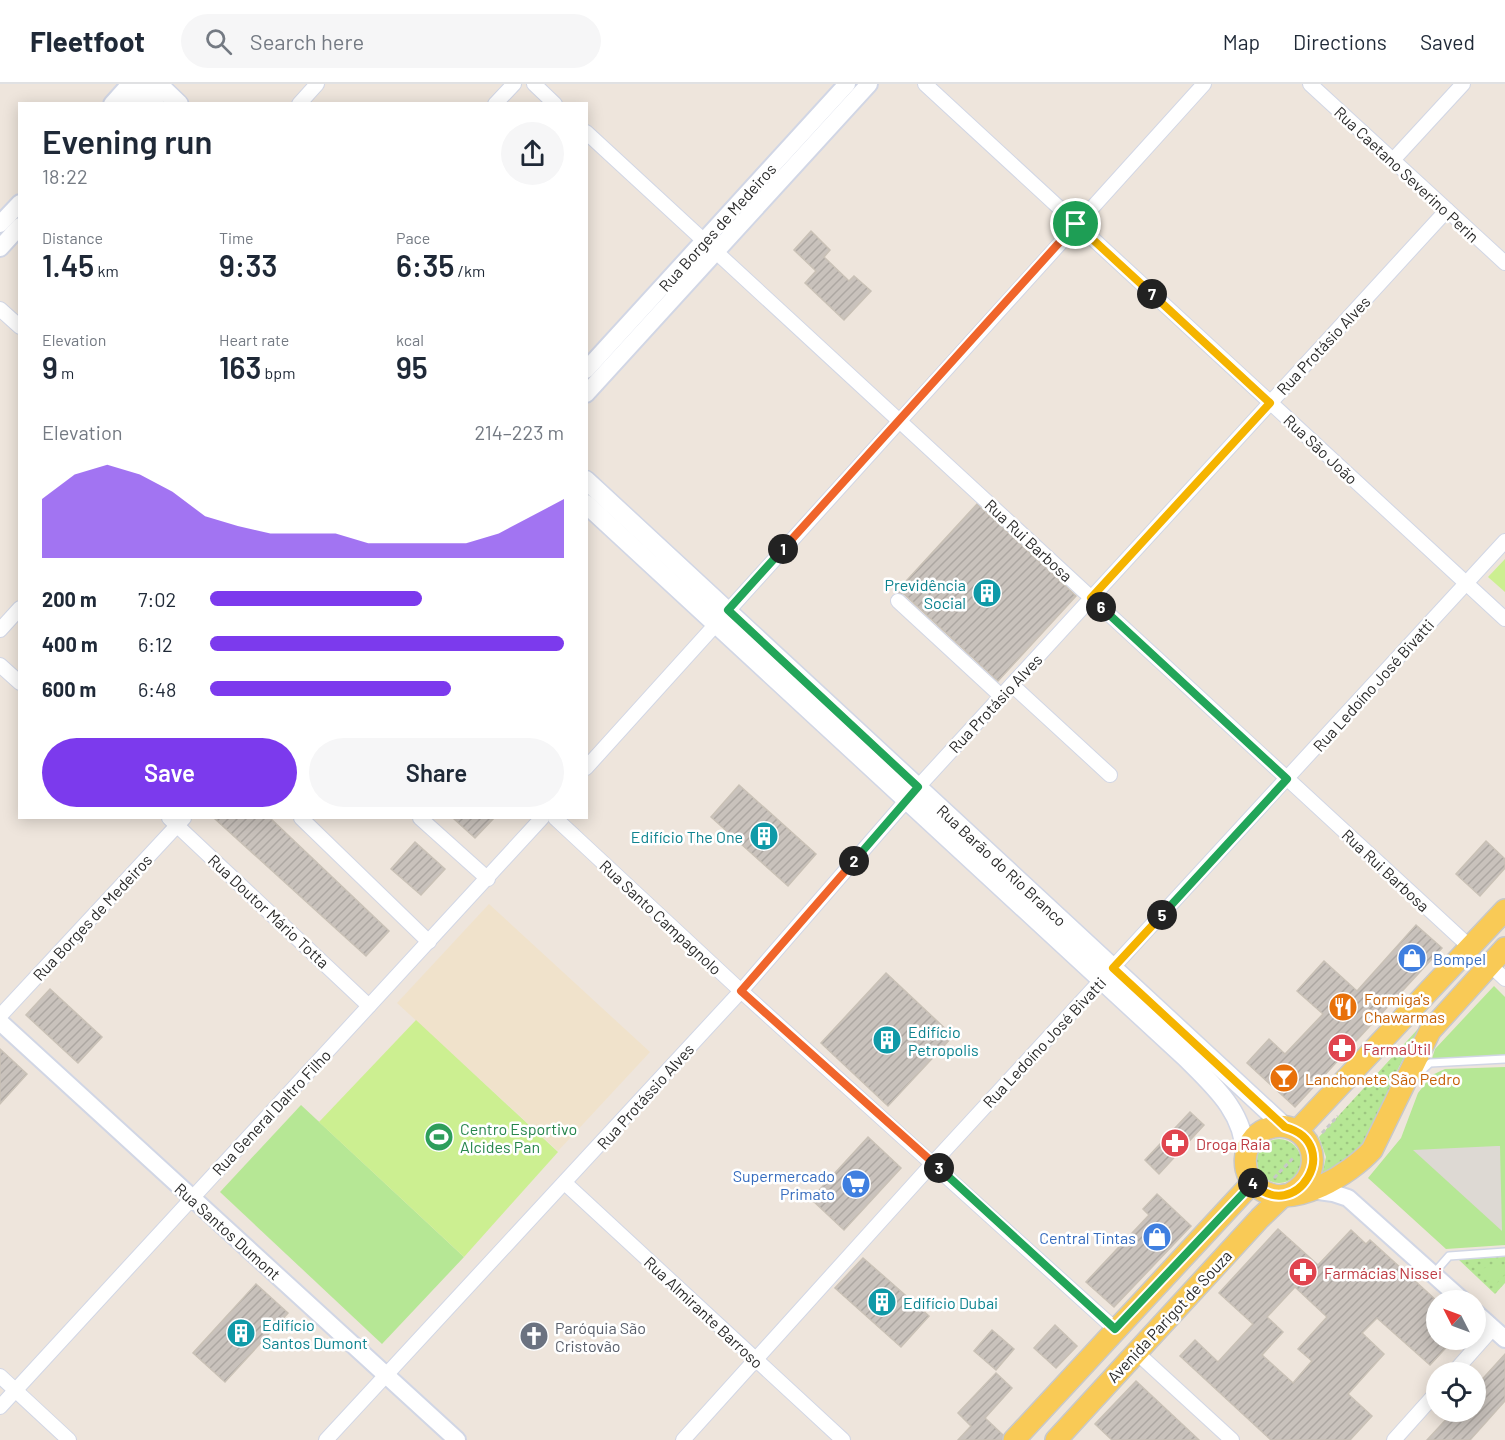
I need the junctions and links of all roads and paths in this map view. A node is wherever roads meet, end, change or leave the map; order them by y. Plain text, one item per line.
1 (317, 84) edge
2 (514, 84) edge
3 (534, 84) edge
4 (847, 84) edge
5 (869, 84) edge
6 (925, 84) edge
7 (1204, 84) edge
8 (1310, 84) edge
9 (1463, 84) edge
10 (140, 88) edge
11 (116, 102) edge
12 (153, 102) edge
13 (173, 102) edge
14 (301, 102) edge
15 (497, 102) edge
16 (553, 102) edge
17 (588, 134) edge
18 (1393, 160) junction
19 (18, 205) edge
20 (1447, 210) junction
21 (0, 224) edge
22 (1076, 224) junction
23 (18, 228) edge
24 (704, 240) junction
25 (0, 248) edge
26 (717, 252) junction
27 (1505, 263) edge
28 (0, 309) edge
29 (18, 325) edge
30 (588, 368) edge
31 (588, 392) edge
32 (1270, 403) junction
33 (899, 420) junction
34 (588, 482) edge
35 (588, 506) edge
36 (1505, 541) edge
37 (1466, 583) junction
38 (1091, 598) junction
39 (898, 601) dead end
40 (18, 610) edge
41 (723, 617) junction
42 (1505, 619) edge
43 (0, 630) edge
44 (0, 665) edge
45 (18, 681) edge
46 (1012, 685) junction
47 (1001, 696) junction
48 (588, 766) edge
49 (1110, 775) dead end
50 (1287, 779) junction
51 (913, 793) junction
52 (302, 819) edge
53 (421, 819) edge
54 (541, 819) edge
55 (556, 819) edge
56 (177, 820) edge
57 (488, 879) junction
58 (1505, 910) edge
59 (429, 942) junction
60 (1470, 948) junction
61 (1505, 948) edge
62 (1497, 972) edge
63 (1107, 974) junction
64 (741, 991) junction
65 (369, 1006) junction
66 (0, 1016) edge
67 (0, 1022) edge
68 (1505, 1059) edge
69 (1297, 1134) junction
70 (1372, 1150) junction
71 (1245, 1155) junction
72 (933, 1163) junction
73 (566, 1184) junction
74 (1257, 1187) junction
75 (1295, 1193) junction
76 (192, 1198) junction
77 (1505, 1252) edge
78 (1433, 1274) junction
79 (1451, 1290) edge
80 (1486, 1322) edge
81 (1115, 1329) junction
82 (1499, 1334) edge
83 (1136, 1352) junction
84 (756, 1360) junction
85 (1466, 1362) edge
86 (387, 1375) junction
87 (0, 1376) edge
88 (15, 1390) junction
89 (1426, 1404) edge
90 (0, 1407) edge
91 (69, 1440) edge
92 (326, 1440) edge
93 (457, 1440) edge
94 (683, 1440) edge
95 (843, 1440) edge
96 (1014, 1440) edge
97 (1056, 1440) edge
98 (1232, 1440) edge
99 (1394, 1440) edge

1 - 14 street
2 - 15 street
3 - 16 street
4 - 24 street, Rua Borges de Medeiros
5 - 26 street
6 - 22 street, Rua São João
7 - 22 street
8 - 18 street, Rua Caetano Severino Perin
9 - 18 street
10 - 11 street
10 - 12 main road
10 - 13 main road
17 - 24 street, Rua Rui Barbosa
18 - 20 street, Rua Caetano Severino Perin
19 - 21 street
20 - 27 street, Rua Caetano Severino Perin
20 - 32 street, Rua Protásio Alves
22 - 32 street, Rua São João
22 - 33 street
23 - 25 street
24 - 26 street, Rua Rui Barbosa
24 - 30 street, Rua Borges de Medeiros
26 - 31 street
26 - 33 street, Rua Rui Barbosa
28 - 29 street
32 - 37 street, Rua São João
32 - 38 street, Rua Protásio Alves
33 - 38 street, Rua Rui Barbosa
33 - 41 street
34 - 41 main road, Rua Barão do Rio Branco
35 - 41 main road, Rua Barão do Rio Branco
36 - 37 street, Rua Ledoíno José Bivatti
37 - 42 street, Rua São João
37 - 50 street, Rua Ledoíno José Bivatti
38 - 46 street, Rua Protásio Alves
38 - 50 street, Rua Rui Barbosa
39 - 47 street
40 - 43 street
41 - 48 street
41 - 51 main road, Rua Barão do Rio Branco
44 - 45 street
46 - 47 street, Rua Protásio Alves
46 - 49 street
47 - 51 street, Rua Protásio Alves
50 - 60 street, Rua Rui Barbosa
50 - 63 street, Rua Ledoíno José Bivatti
51 - 63 main road, Rua Barão do Rio Branco
51 - 64 street, Rua Protássio Alves
52 - 59 street
53 - 57 street
54 - 57 street, Rua General Daltro Filho
55 - 64 street, Rua Santo Campagnolo
56 - 65 street, Rua Doutor Mário Totta
56 - 66 street, Rua Borges de Medeiros
57 - 59 street, Rua General Daltro Filho
58 - 60 main road
59 - 65 street, Rua General Daltro Filho
60 - 69 main road
61 - 62 main road, Avenida Parigot de Souza
62 - 70 main road, Avenida Parigot de Souza
63 - 69 main road, Rua Barão do Rio Branco
63 - 71 main road, Rua Barão do Rio Branco
63 - 72 street, Rua Ledoíno José Bivatti
64 - 72 street, Rua Santo Campagnolo
64 - 73 street, Rua Protássio Alves
65 - 76 street, Rua General Daltro Filho
67 - 76 street, Rua Santos Dumont
68 - 70 lane
69 - 71 main road
69 - 74 path
69 - 75 main road, Avenida Parigot de Souza
70 - 75 main road, Avenida Parigot de Souza
71 - 74 main road
72 - 81 street, Rua Santo Campagnolo
72 - 84 street, Rua Ledoíno José Bivatti
73 - 84 street, Rua Almirante Barroso
73 - 86 street, Rua Protássio Alves
74 - 75 main road
74 - 81 main road, Avenida Parigot de Souza
75 - 78 street
75 - 83 main road, Avenida Parigot de Souza
76 - 86 street, Rua Santos Dumont
76 - 88 street, Rua General Daltro Filho
77 - 78 lane
78 - 79 street
80 - 82 street
81 - 96 main road, Avenida Parigot de Souza
82 - 85 street
83 - 97 main road, Avenida Parigot de Souza
83 - 98 street
84 - 94 street, Rua Ledoíno José Bivatti
84 - 95 street, Rua Almirante Barroso
86 - 92 street, Rua Protássio Alves
86 - 93 street, Rua Santos Dumont
87 - 88 street
88 - 90 street, Rua General Daltro Filho
88 - 91 street
89 - 99 street

